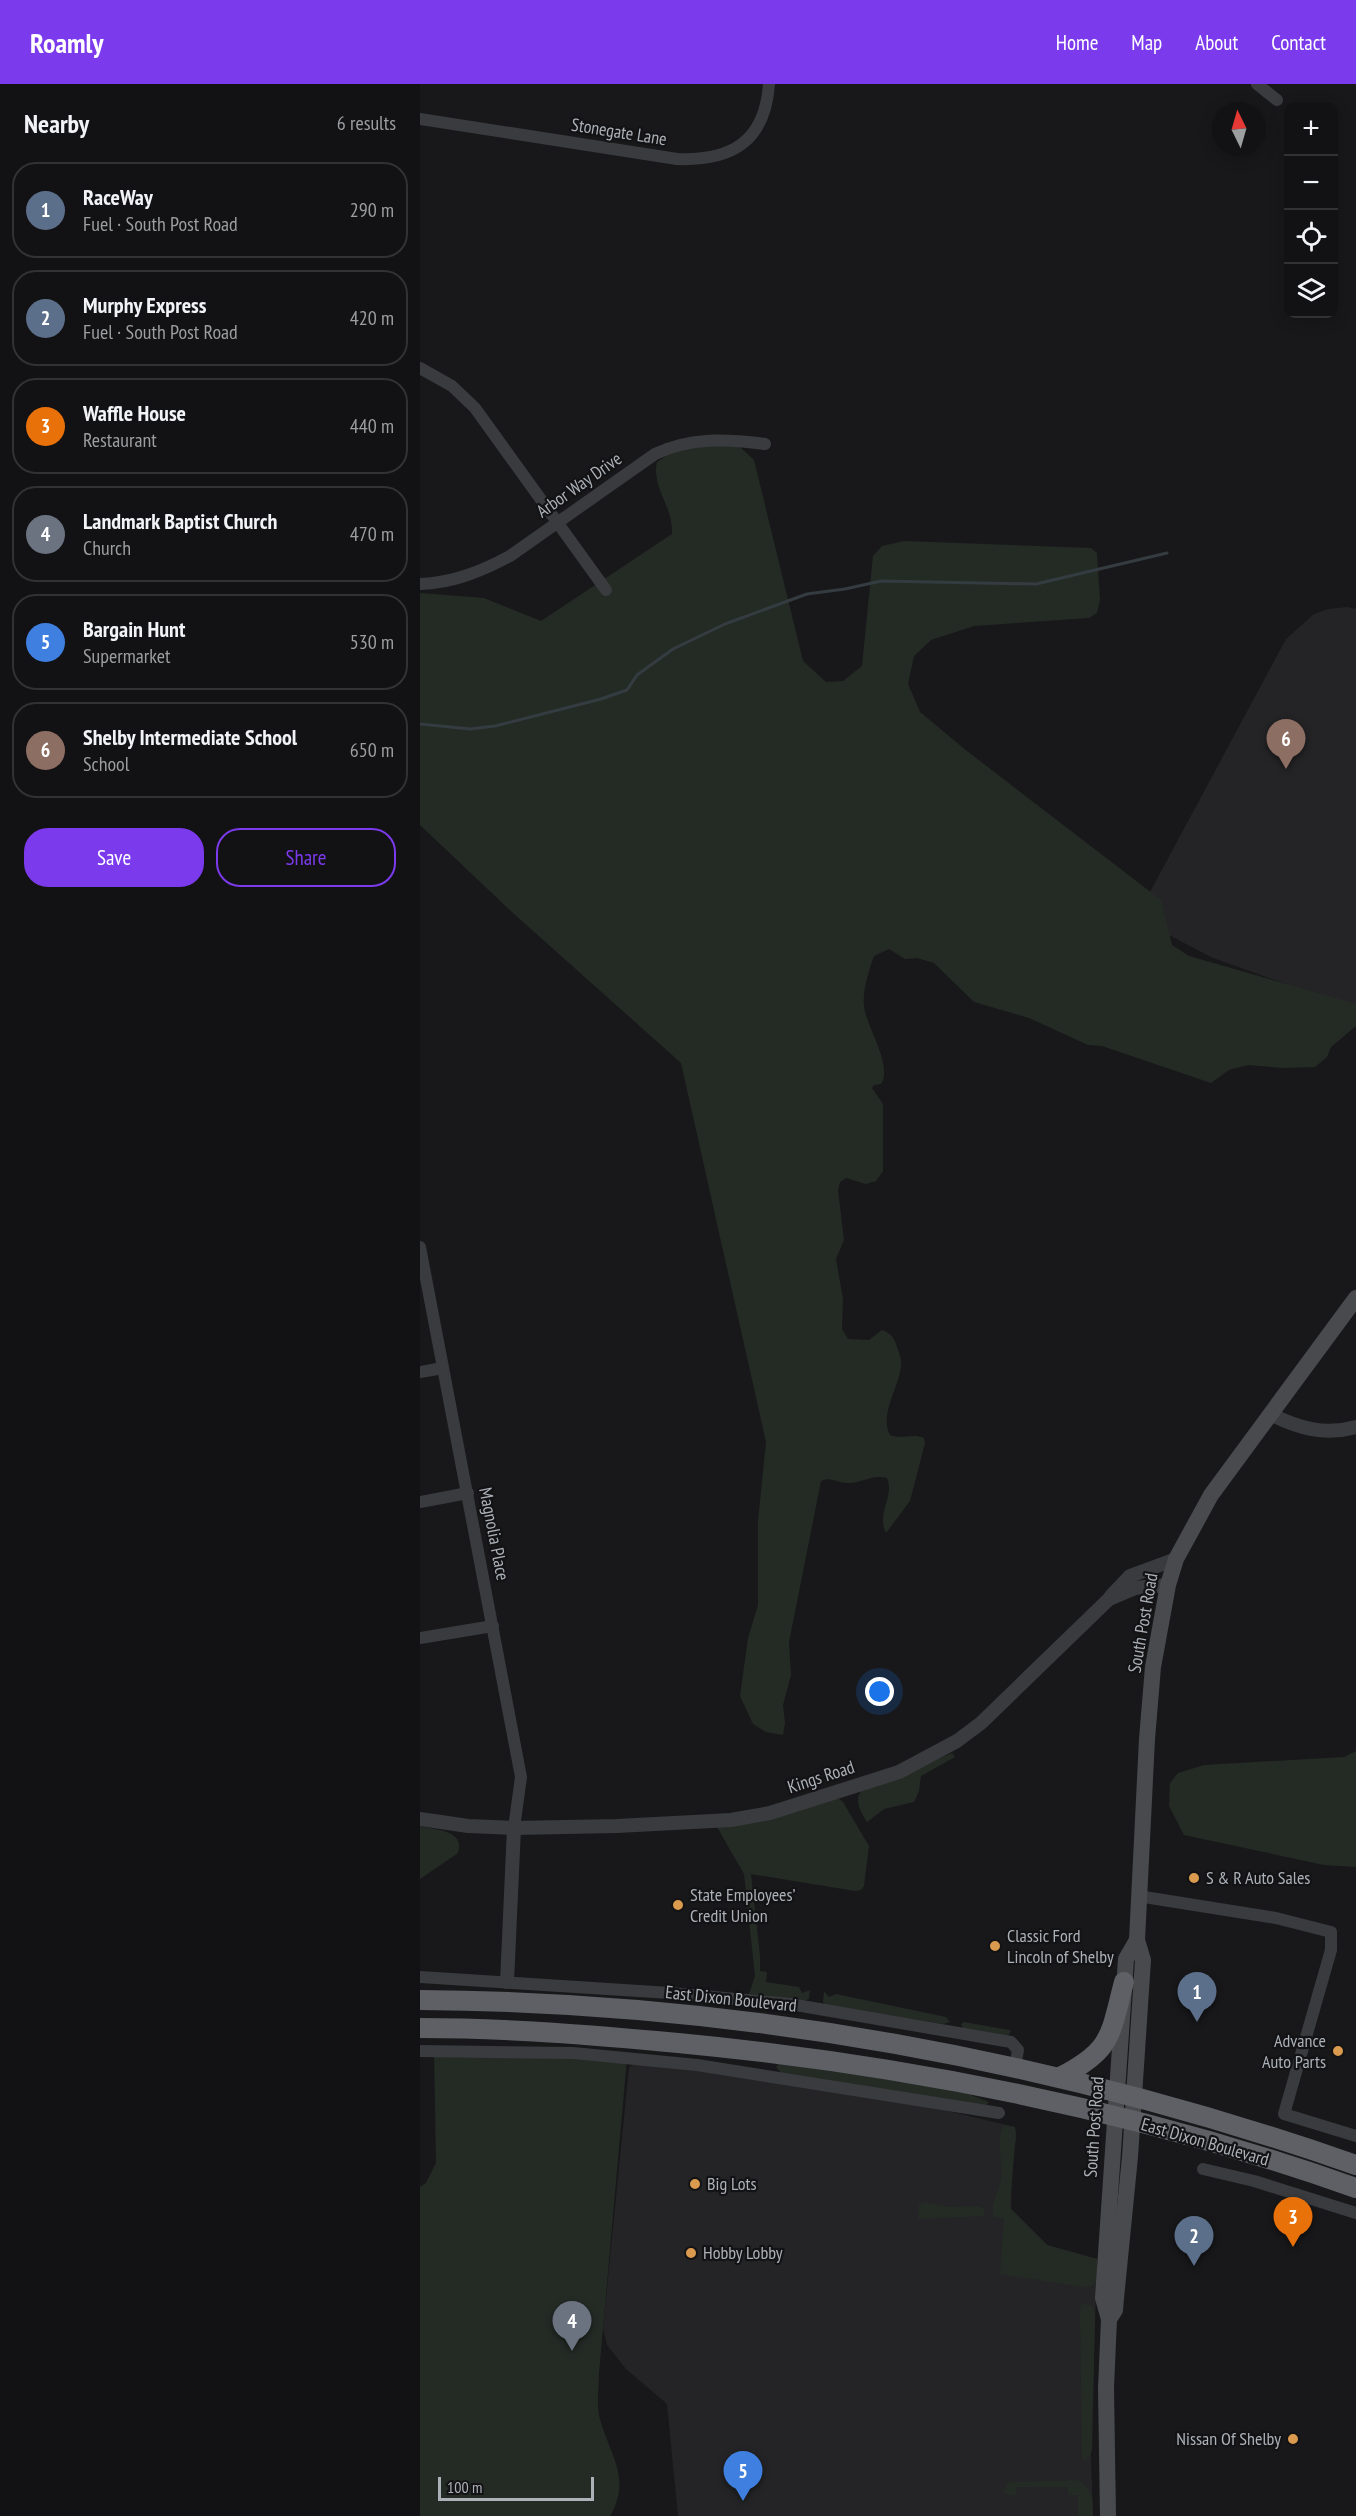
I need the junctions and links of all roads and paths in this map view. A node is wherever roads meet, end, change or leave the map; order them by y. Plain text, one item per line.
1 (769, 84) edge
2 (1257, 84) edge
3 (1277, 100) dead end
4 (420, 119) edge
5 (420, 368) edge
6 (765, 444) dead end
7 (556, 524) junction
8 (420, 584) edge
9 (606, 590) dead end
10 (420, 1247) edge
11 (1356, 1298) edge
12 (443, 1368) junction
13 (420, 1372) edge
14 (1270, 1414) junction
15 (1356, 1427) edge
16 (468, 1493) junction
17 (420, 1502) edge
18 (1176, 1559) junction
19 (1168, 1585) junction
20 (1109, 1599) junction
21 (493, 1626) junction
22 (420, 1638) edge
23 (420, 1819) edge
24 (514, 1828) junction
25 (1138, 1896) junction
26 (1137, 1940) junction
27 (420, 1977) edge
28 (507, 1982) junction
29 (1124, 1982) junction
30 (420, 2000) edge
31 (824, 2010) junction
32 (420, 2028) edge
33 (820, 2032) junction
34 (420, 2051) edge
35 (769, 2052) junction
36 (1015, 2067) junction
37 (766, 2075) junction
38 (1060, 2077) junction
39 (1126, 2094) junction
40 (999, 2113) dead end
41 (1124, 2119) junction
42 (1356, 2136) edge
43 (1356, 2165) edge
44 (1203, 2169) dead end
45 (1324, 2177) junction
46 (1356, 2188) edge
47 (1317, 2199) junction
48 (1356, 2213) edge
49 (1108, 2516) edge

1 - 4 street, Stonegate Lane
2 - 3 street
5 - 7 street
6 - 7 street, Arbor Way Drive
7 - 8 street, Arbor Way Drive
7 - 9 street
10 - 12 street, Magnolia Place
11 - 14 main road, South Post Road
12 - 13 street
12 - 16 street, Magnolia Place
14 - 15 street
14 - 18 main road, South Post Road
16 - 17 street
16 - 21 street, Magnolia Place
18 - 19 main road, South Post Road
18 - 20 street
19 - 20 street, Kings Road
19 - 25 main road, South Post Road
20 - 24 street, Kings Road
21 - 22 street
21 - 24 street, Magnolia Place
23 - 24 street, Kings Road
24 - 28 street
25 - 26 main road, South Post Road
25 - 42 street
26 - 29 main road, South Post Road
26 - 39 main road, South Post Road
27 - 28 street, East Dixon Boulevard
28 - 31 street, East Dixon Boulevard
29 - 38 highway
29 - 39 main road, South Post Road
30 - 33 highway, East Dixon Boulevard
31 - 33 street
31 - 36 street, East Dixon Boulevard
32 - 35 highway, East Dixon Boulevard
33 - 36 highway, East Dixon Boulevard
34 - 37 street
35 - 37 street
35 - 41 highway, East Dixon Boulevard
36 - 38 highway, East Dixon Boulevard
37 - 40 street
38 - 39 highway, East Dixon Boulevard
39 - 41 main road, South Post Road
39 - 43 highway, East Dixon Boulevard
41 - 45 highway, East Dixon Boulevard
41 - 49 main road, South Post Road
44 - 47 street, East Dixon Boulevard
45 - 46 highway, East Dixon Boulevard
45 - 47 street
47 - 48 street, East Dixon Boulevard

